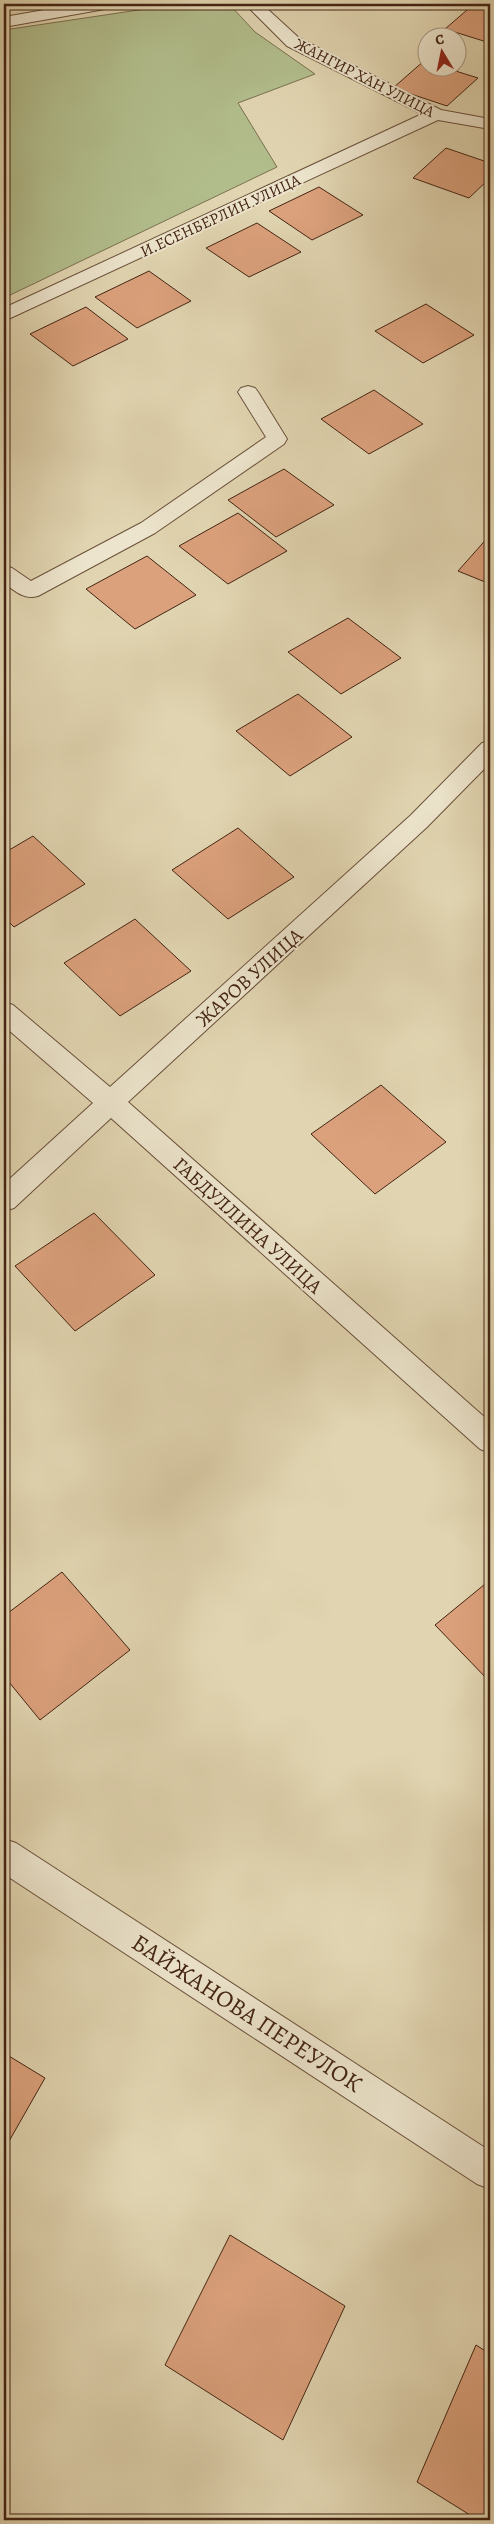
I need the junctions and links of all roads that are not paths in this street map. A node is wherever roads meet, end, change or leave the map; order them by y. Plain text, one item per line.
1 (105, 4) edge
2 (253, 4) edge
3 (4, 22) edge
4 (436, 114) junction
5 (490, 124) edge
6 (4, 315) edge
7 (248, 392) dead end
8 (4, 573) edge
9 (490, 749) edge
10 (4, 1012) edge
11 (111, 1103) junction
12 (4, 1200) edge
13 (490, 1440) edge
14 (4, 1855) edge
15 (490, 2171) edge

1 - 3 street
2 - 4 street, ЖАНГИР ХАН УЛИЦА
4 - 5 street, ЖАНГИР ХАН УЛИЦА
4 - 6 street, И.ЕСЕНБЕРЛИН УЛИЦА
7 - 8 street
9 - 11 street, ЖАРОВ УЛИЦА
10 - 11 street, ГАБДУЛЛИНА УЛИЦА
11 - 12 street, ЖАРОВ УЛИЦА
11 - 13 street, ГАБДУЛЛИНА УЛИЦА
14 - 15 street, БАЙЖАНОВА ПЕРЕУЛОК

